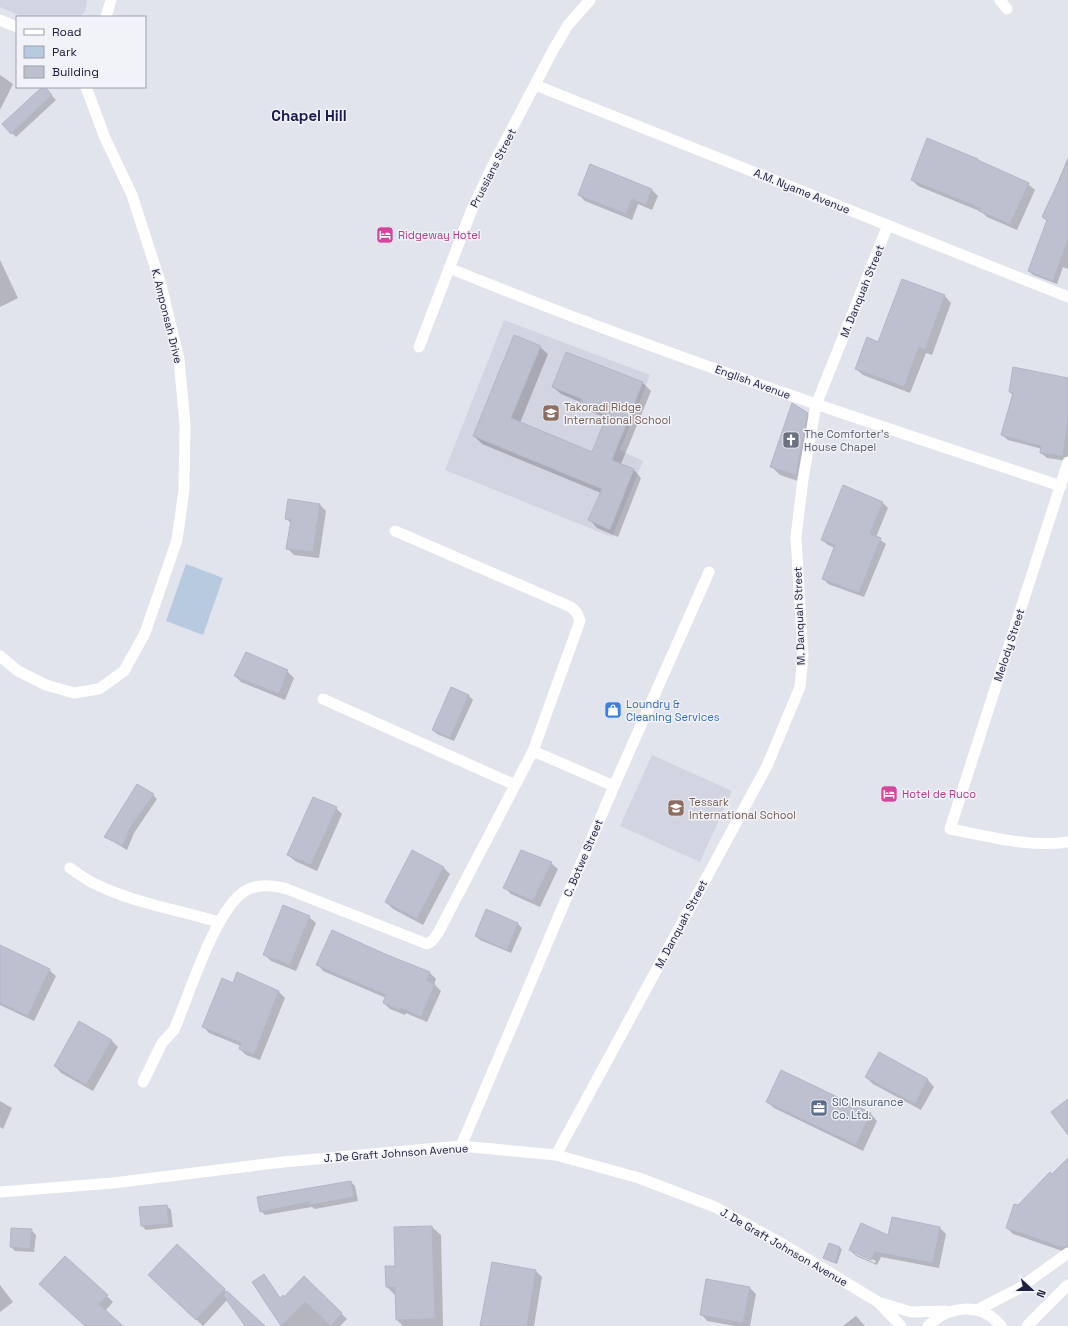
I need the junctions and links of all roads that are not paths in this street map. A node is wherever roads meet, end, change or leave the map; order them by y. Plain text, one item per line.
1 (111, 0) edge
2 (590, 0) edge
3 (1000, 0) edge
4 (1007, 9) dead end
5 (106, 16) edge
6 (0, 20) edge
7 (16, 27) edge
8 (535, 85) junction
9 (86, 88) edge
10 (888, 225) junction
11 (449, 268) junction
12 (1068, 297) edge
13 (419, 347) dead end
14 (816, 406) junction
15 (1068, 462) edge
16 (1061, 486) junction
17 (395, 530) dead end
18 (709, 572) dead end
19 (0, 656) edge
20 (323, 699) dead end
21 (533, 751) junction
22 (515, 785) junction
23 (614, 786) junction
24 (1068, 842) edge
25 (70, 868) dead end
26 (218, 922) junction
27 (143, 1082) dead end
28 (461, 1146) junction
29 (556, 1155) junction
30 (0, 1192) edge
31 (1068, 1253) edge
32 (1068, 1285) edge
33 (878, 1302) junction
34 (977, 1310) junction
35 (949, 1311) junction
36 (901, 1326) edge
37 (928, 1326) edge
38 (1001, 1326) edge
39 (1027, 1326) edge

1 - 5 street
2 - 8 street, Prussians Street
3 - 4 street
6 - 7 street
8 - 10 street, A.M. Nyame Avenue
8 - 11 street, Prussians Street
9 - 19 street, K. Amponsah Drive
10 - 12 street, A.M. Nyame Avenue
10 - 14 street, M. Danquah Street
11 - 13 street, Prussians Street
11 - 14 street, English Avenue
14 - 16 street, English Avenue
14 - 29 street, M. Danquah Street
15 - 16 street, Melody Street
16 - 24 street, Melody Street
17 - 21 street
18 - 23 street, C. Botwe Street
20 - 22 street
21 - 22 street
21 - 23 street
22 - 26 street
23 - 28 street, C. Botwe Street
25 - 26 street
26 - 27 street
28 - 29 street, J. De Graft Johnson Avenue
28 - 30 street, J. De Graft Johnson Avenue
29 - 33 street, J. De Graft Johnson Avenue
31 - 34 street
32 - 39 street
33 - 35 street, J. De Graft Johnson Avenue
33 - 36 street, J. De Graft Johnson Avenue
34 - 35 street, J. De Graft Johnson Avenue
34 - 38 street
35 - 37 street

